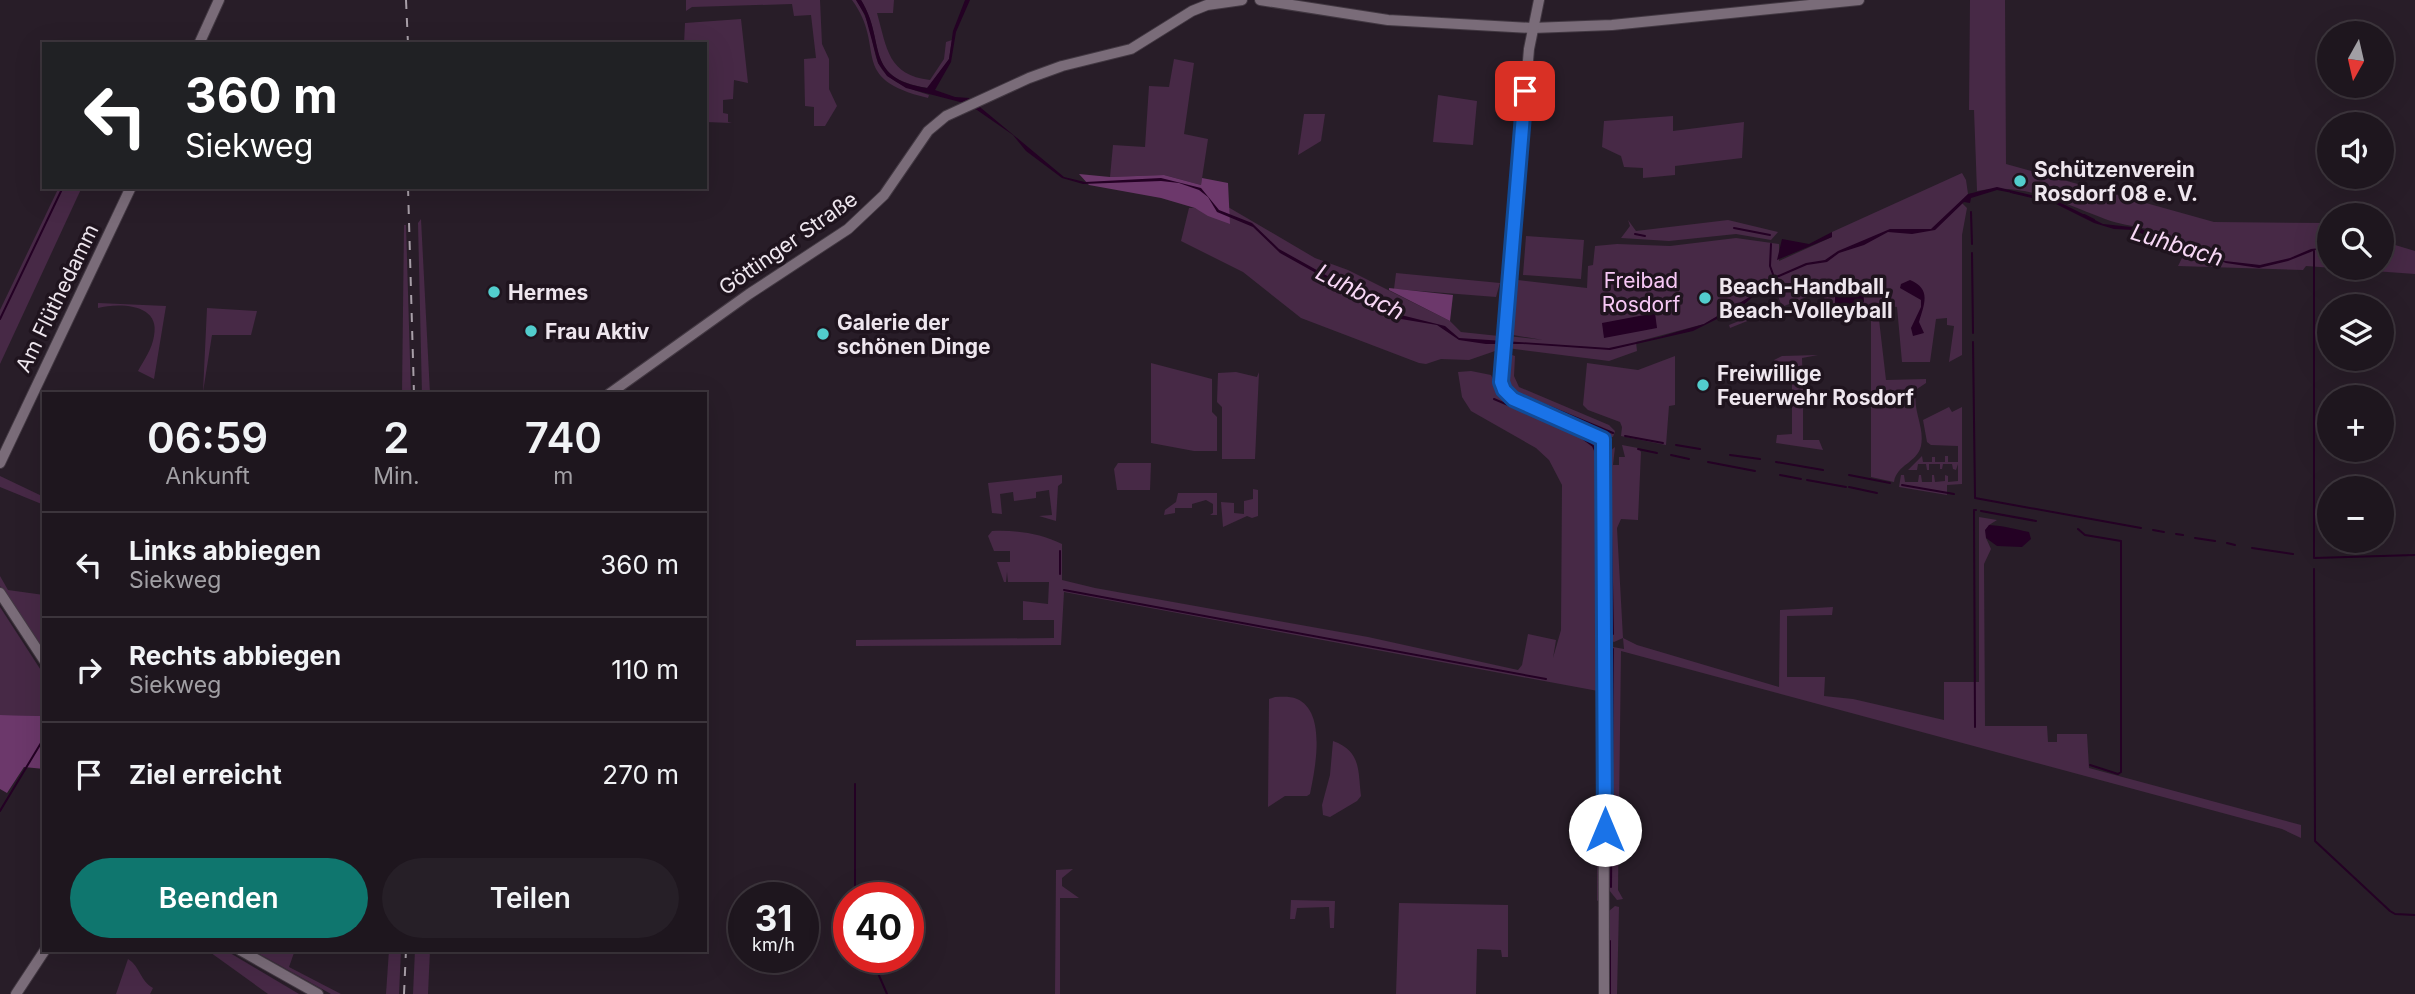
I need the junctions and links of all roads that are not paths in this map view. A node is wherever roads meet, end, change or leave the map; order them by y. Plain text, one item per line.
1 (219, 0) edge
2 (1241, 0) edge
3 (1260, 0) edge
4 (1539, 0) edge
5 (1859, 0) edge
6 (1274, 1) edge
7 (1532, 28) junction
8 (199, 42) edge
9 (130, 189) edge
10 (612, 392) edge
11 (0, 463) edge
12 (0, 593) edge
13 (42, 657) edge
14 (44, 952) edge
15 (244, 952) edge
16 (16, 994) edge
17 (318, 994) edge
18 (1604, 994) edge

1 - 8 street
2 - 10 street, Göttinger Straße
3 - 6 street
4 - 7 street
5 - 7 street
6 - 7 street
7 - 18 street
9 - 11 street, Am Flüthedamm
12 - 13 street
14 - 16 street
15 - 17 street

